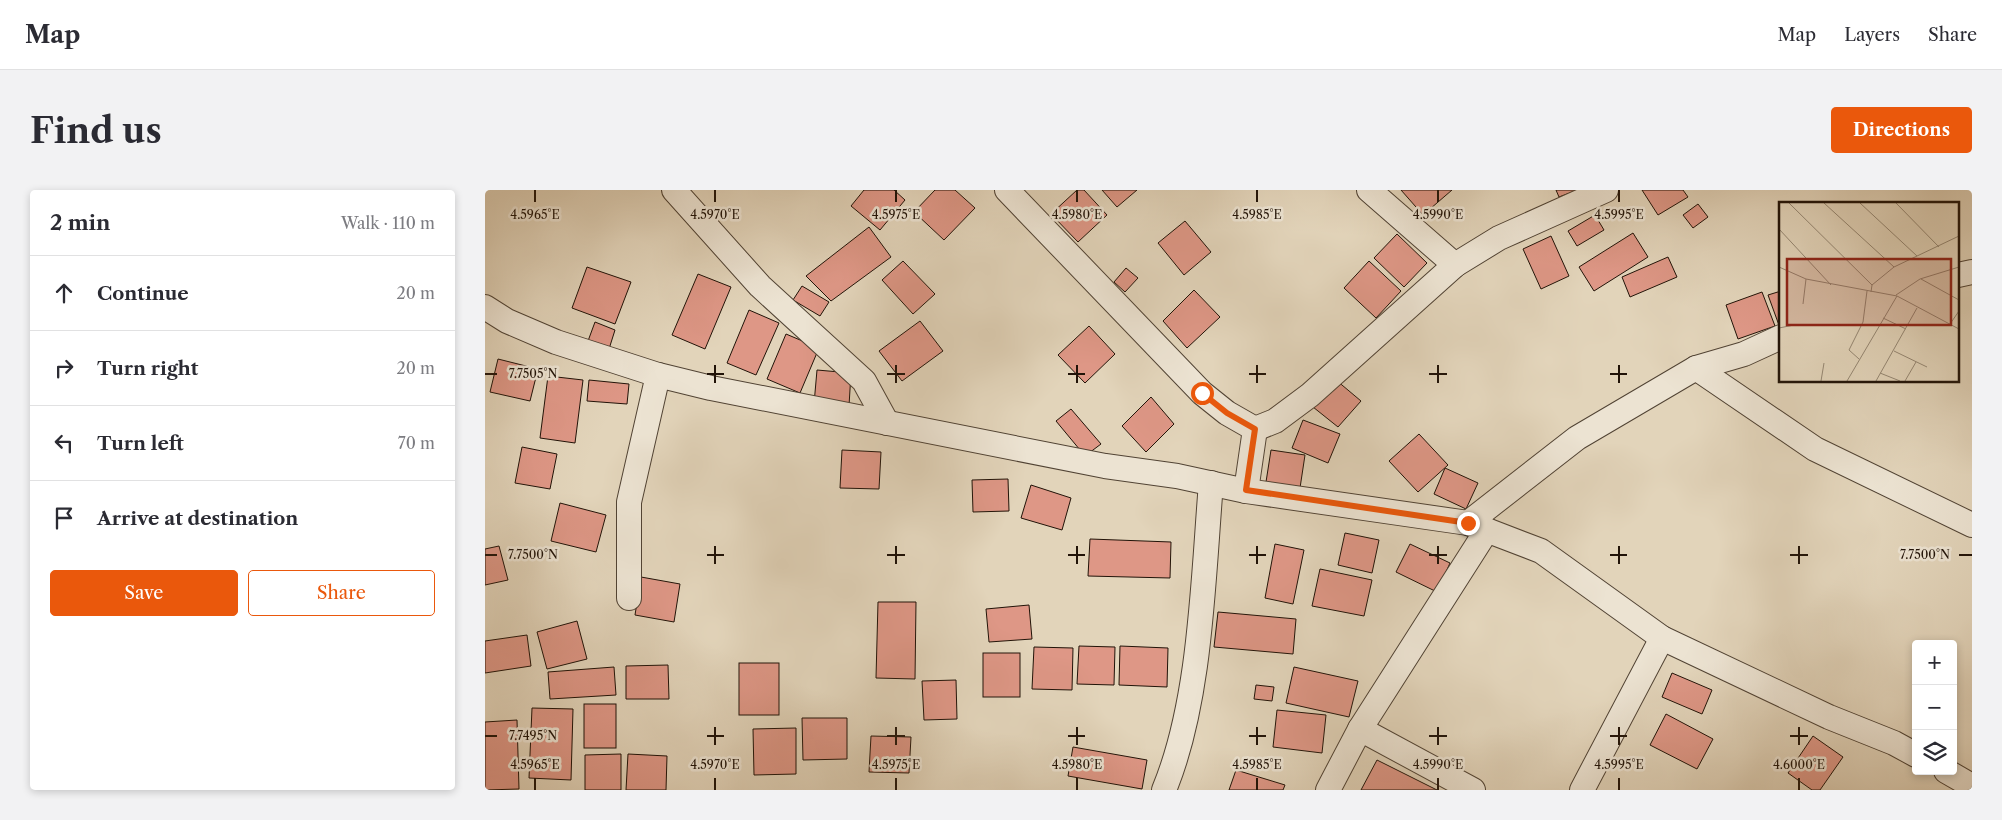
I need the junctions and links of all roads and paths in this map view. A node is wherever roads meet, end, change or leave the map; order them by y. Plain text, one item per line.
1 (674, 190) edge
2 (1007, 190) edge
3 (1369, 190) edge
4 (1606, 190) edge
5 (1455, 265) junction
6 (1972, 272) edge
7 (1959, 275) edge
8 (485, 307) edge
9 (1779, 338) edge
10 (1696, 368) junction
11 (658, 375) junction
12 (887, 423) junction
13 (1255, 429) junction
14 (1211, 483) junction
15 (1246, 490) junction
16 (1972, 525) edge
17 (1478, 526) junction
18 (629, 598) dead end
19 (1662, 638) junction
20 (1359, 729) junction
21 (1912, 752) edge
22 (1956, 775) edge
23 (1970, 781) edge
24 (1164, 790) edge
25 (1328, 790) edge
26 (1473, 790) edge
27 (1582, 790) edge

1 - 12 street
2 - 13 street
3 - 5 street
4 - 5 street
5 - 13 street
6 - 7 street
8 - 11 street
9 - 10 street
10 - 16 street
10 - 17 street
11 - 12 street
11 - 18 street
12 - 14 street
13 - 15 street
14 - 15 street
14 - 24 street
15 - 17 street
17 - 19 street
17 - 20 street
19 - 21 street
19 - 27 street
20 - 25 street
20 - 26 street
22 - 23 street

